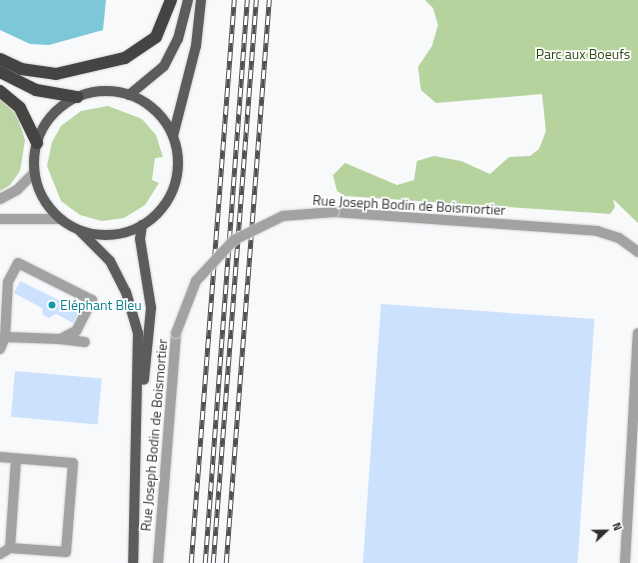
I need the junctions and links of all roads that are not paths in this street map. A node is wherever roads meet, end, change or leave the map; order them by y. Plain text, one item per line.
1 (172, 0) edge
2 (188, 0) edge
3 (201, 0) edge
4 (0, 59) edge
5 (0, 72) edge
6 (0, 91) edge
7 (129, 95) junction
8 (77, 97) junction
9 (173, 136) junction
10 (37, 143) junction
11 (35, 172) junction
12 (0, 199) edge
13 (0, 219) edge
14 (61, 219) junction
15 (142, 225) junction
16 (78, 229) junction
17 (638, 252) edge
18 (638, 333) edge
19 (5, 337) junction
20 (60, 339) junction
21 (85, 342) dead end
22 (0, 349) edge
23 (139, 424) junction
24 (0, 458) edge
25 (16, 459) junction
26 (633, 527) edge
27 (10, 548) junction
28 (0, 554) edge
29 (133, 563) edge
30 (158, 563) edge
31 (625, 563) edge

1 - 4 highway
2 - 7 main road
3 - 9 main road
5 - 8 highway
6 - 10 highway
7 - 8 main road
7 - 9 main road
8 - 10 main road
9 - 15 main road
10 - 11 main road
11 - 12 street
11 - 14 main road
13 - 14 street
14 - 16 main road
15 - 16 main road
15 - 23 main road
16 - 23 main road
17 - 30 street, Rue Joseph Bodin de Boismortier, bridge
18 - 26 street
19 - 20 street
19 - 20 street
19 - 22 street
20 - 21 street
23 - 29 main road
24 - 25 street
25 - 27 street
25 - 27 street
26 - 31 street
27 - 28 street

